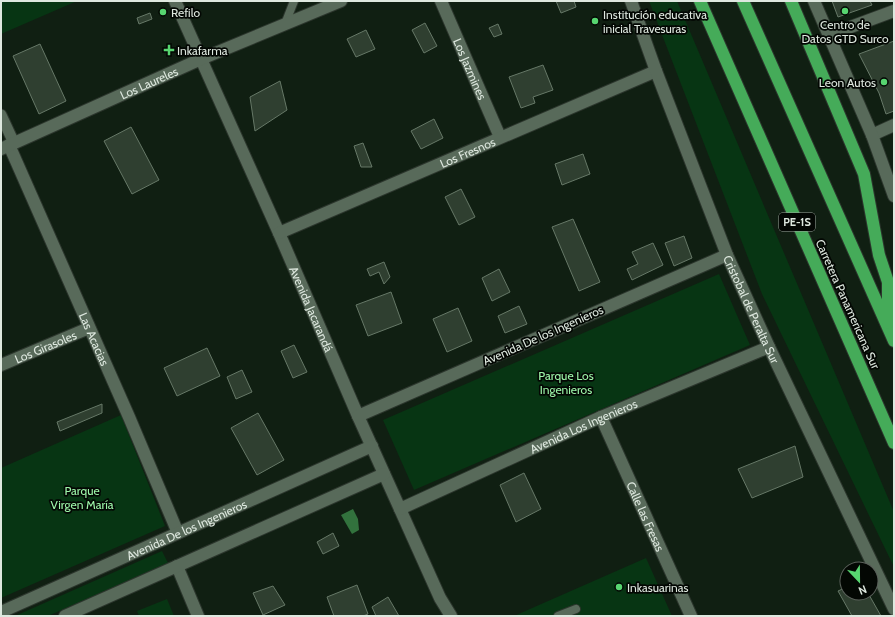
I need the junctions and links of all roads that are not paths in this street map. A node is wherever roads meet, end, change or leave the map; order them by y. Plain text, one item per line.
1 (175, 1) edge
2 (294, 1) edge
3 (341, 1) edge
4 (441, 1) edge
5 (631, 1) edge
6 (700, 1) edge
7 (743, 1) edge
8 (791, 1) edge
9 (814, 1) edge
10 (894, 11) edge
11 (285, 24) junction
12 (829, 35) junction
13 (201, 59) junction
14 (656, 71) junction
15 (1, 115) edge
16 (894, 125) edge
17 (872, 135) junction
18 (500, 137) junction
19 (8, 146) edge
20 (894, 196) edge
21 (279, 233) junction
22 (728, 255) junction
23 (89, 328) junction
24 (888, 328) junction
25 (894, 341) edge
26 (769, 347) junction
27 (1, 365) edge
28 (358, 416) junction
29 (601, 417) junction
30 (894, 443) edge
31 (372, 446) junction
32 (384, 474) junction
33 (400, 509) junction
34 (178, 533) junction
35 (177, 566) junction
36 (576, 609) dead end
37 (894, 609) edge
38 (1, 612) edge
39 (65, 616) edge
40 (198, 616) edge
41 (451, 616) edge
42 (558, 616) edge
43 (691, 616) edge

1 - 13 street, Avenida Jacarandá
2 - 11 lane
3 - 11 street, Los Laureles
4 - 18 street, Los Jazmines
5 - 14 street, Cristobal de Peralta Sur
6 - 30 highway, Carretera Panamericana Sur / PE-1S
7 - 24 highway
8 - 24 highway
9 - 12 street
10 - 12 street
11 - 13 street, Los Laureles
12 - 17 street
13 - 19 street, Los Laureles
13 - 21 street, Avenida Jacarandá
14 - 18 street, Los Fresnos
14 - 22 street, Cristobal de Peralta Sur
15 - 19 street
16 - 17 street
17 - 20 street
18 - 21 street, Los Fresnos
19 - 23 street, Las Acacias
21 - 28 street, Avenida Jacarandá
22 - 26 street, Cristobal de Peralta Sur
22 - 28 street, Avenida De los Ingenieros
23 - 27 street, Los Girasoles
23 - 34 street, Las Acacias
24 - 25 highway
26 - 29 street, Avenida Los Ingenieros
26 - 37 street, Cristobal de Peralta Sur
28 - 31 street, Avenida Jacarandá
29 - 33 street, Avenida Los Ingenieros
29 - 43 street, Calle las Fresas
31 - 32 street, Avenida Jacarandá
31 - 34 street, Avenida De los Ingenieros
32 - 33 street, Avenida Jacarandá
32 - 35 street
33 - 41 street, Avenida Jacarandá
34 - 38 street, Avenida De los Ingenieros
35 - 39 street
35 - 40 street
36 - 42 lane

